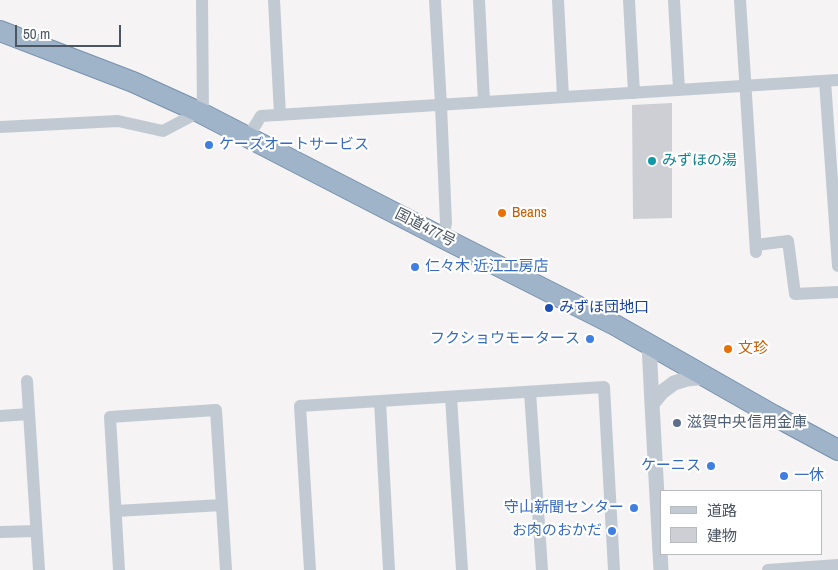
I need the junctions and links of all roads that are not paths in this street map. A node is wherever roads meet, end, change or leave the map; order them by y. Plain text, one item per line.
1 (202, 0) edge
2 (274, 0) edge
3 (435, 0) edge
4 (479, 0) edge
5 (558, 0) edge
6 (629, 0) edge
7 (674, 0) edge
8 (740, 0) edge
9 (0, 31) edge
10 (832, 81) edge
11 (746, 86) junction
12 (680, 90) junction
13 (634, 93) junction
14 (563, 97) junction
15 (484, 102) junction
16 (441, 105) junction
17 (201, 113) junction
18 (280, 115) junction
19 (0, 127) edge
20 (248, 137) junction
21 (443, 238) junction
22 (838, 266) edge
23 (838, 292) edge
24 (648, 344) junction
25 (707, 377) junction
26 (27, 381) dead end
27 (530, 392) junction
28 (451, 396) junction
29 (380, 401) junction
30 (652, 404) junction
31 (29, 414) junction
32 (0, 416) edge
33 (838, 450) edge
34 (222, 505) junction
35 (116, 511) junction
36 (36, 531) junction
37 (0, 532) edge
38 (660, 552) edge
39 (660, 555) edge
40 (838, 565) edge
41 (39, 570) edge
42 (119, 570) edge
43 (226, 570) edge
44 (310, 570) edge
45 (389, 570) edge
46 (462, 570) edge
47 (542, 570) edge
48 (614, 570) edge
49 (661, 570) edge
50 (768, 570) edge

1 - 17 street
2 - 18 street
3 - 16 street
4 - 15 street
5 - 14 street
6 - 13 street
7 - 12 street
8 - 11 street
9 - 17 highway, 国道477号
10 - 11 street
10 - 22 street
11 - 12 street
11 - 23 street
12 - 13 street
13 - 14 street
14 - 15 street
15 - 16 street
16 - 18 street
16 - 21 street
17 - 19 street
17 - 20 highway, 国道477号
18 - 20 street
20 - 21 highway, 国道477号
21 - 24 highway, 国道477号
24 - 25 highway, 国道477号
24 - 30 street
25 - 30 street
25 - 33 highway, 国道477号
26 - 31 street
27 - 28 street
27 - 47 street
27 - 48 street
28 - 29 street
28 - 46 street
29 - 44 street
29 - 45 street
30 - 38 street
31 - 32 street
31 - 36 street
34 - 35 street
34 - 35 street
34 - 43 street
35 - 42 street
36 - 37 street
36 - 41 street
39 - 49 street
40 - 50 street

